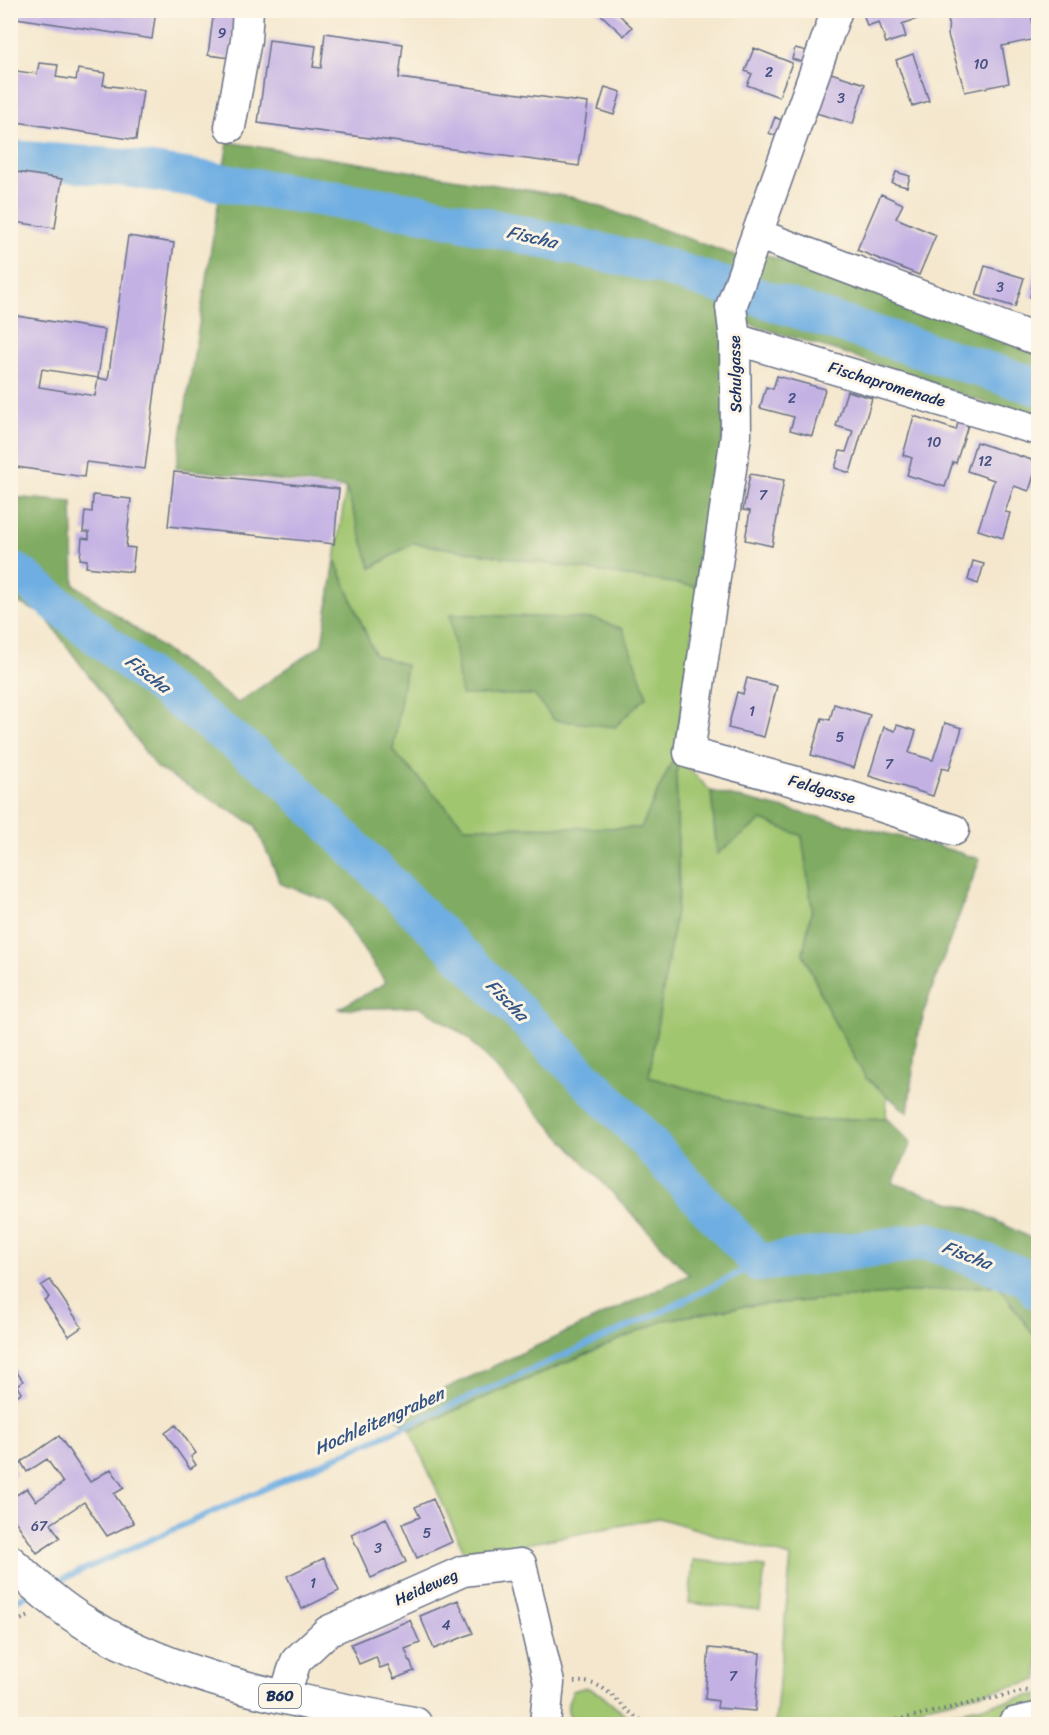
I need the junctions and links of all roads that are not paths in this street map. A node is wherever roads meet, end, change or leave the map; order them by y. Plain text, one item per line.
1 (248, 10) edge
2 (837, 10) edge
3 (230, 127) dead end
4 (757, 234) junction
5 (735, 339) junction
6 (1038, 340) edge
7 (1038, 430) edge
8 (689, 753) joint
9 (954, 830) dead end
10 (28, 1579) edge
11 (284, 1697) junction
12 (1038, 1719) edge
13 (415, 1725) edge
14 (545, 1725) edge
15 (1015, 1725) edge

1 - 3 street
2 - 4 street, Schulgasse
4 - 5 street, Schulgasse
4 - 6 street
5 - 7 street, Fischapromenade
5 - 8 street, Schulgasse
8 - 9 street, Feldgasse
10 - 11 main road, B60
11 - 13 main road, B60
11 - 14 street, Heideweg
12 - 15 main road

